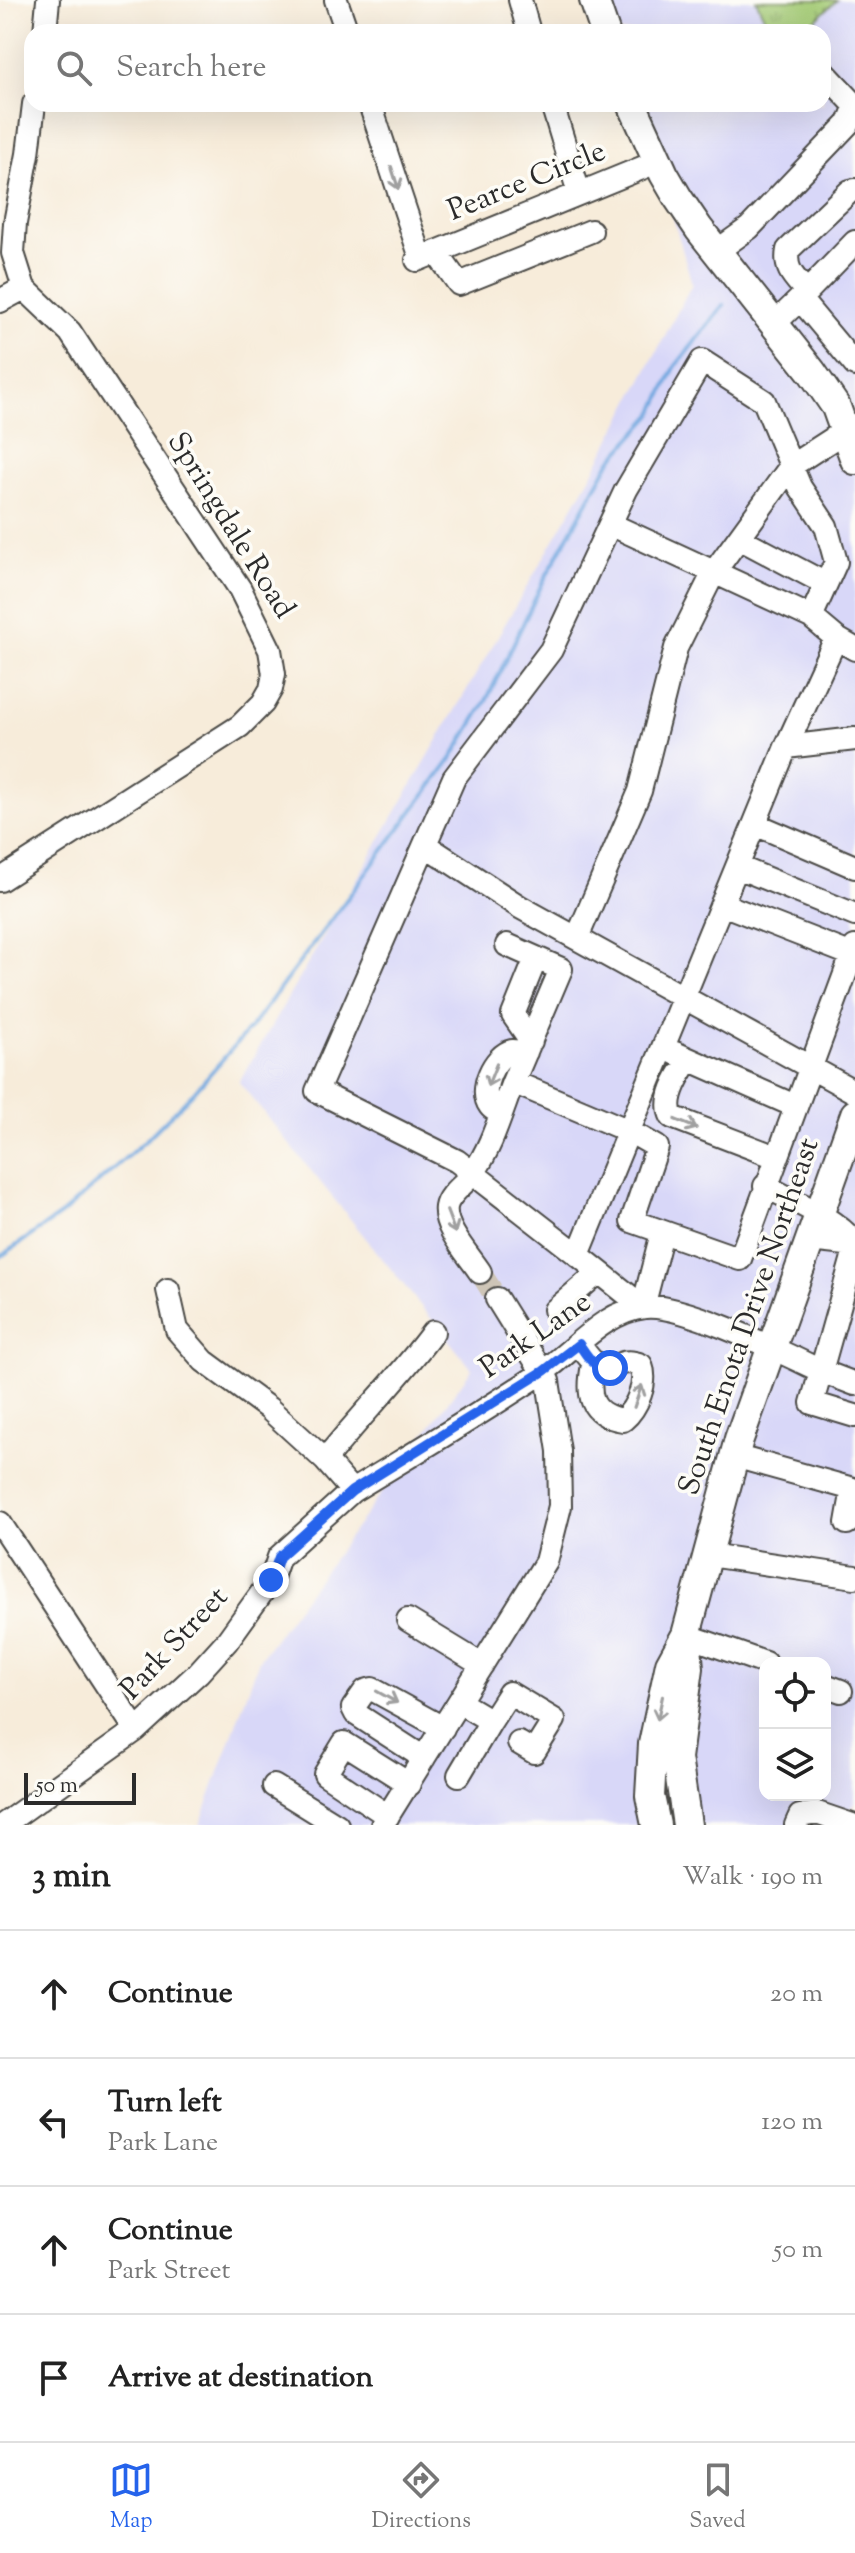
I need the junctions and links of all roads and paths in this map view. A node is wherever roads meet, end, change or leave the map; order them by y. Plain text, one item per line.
1 (48, 0) edge
2 (336, 0) edge
3 (520, 0) edge
4 (594, 0) edge
5 (46, 24) edge
6 (344, 24) edge
7 (527, 24) edge
8 (602, 24) edge
9 (831, 80) edge
10 (855, 106) edge
11 (33, 112) edge
12 (373, 112) edge
13 (554, 112) edge
14 (636, 112) edge
15 (659, 161) junction
16 (855, 190) edge
17 (579, 193) junction
18 (591, 231) dead end
19 (855, 242) edge
20 (717, 251) junction
21 (425, 256) junction
22 (24, 288) junction
23 (803, 296) junction
24 (0, 301) edge
25 (774, 324) junction
26 (855, 365) edge
27 (847, 419) edge
28 (855, 460) edge
29 (791, 466) junction
30 (610, 524) junction
31 (739, 538) junction
32 (714, 572) junction
33 (826, 584) junction
34 (811, 617) junction
35 (846, 643) edge
36 (855, 739) edge
37 (786, 747) junction
38 (755, 824) junction
39 (425, 845) junction
40 (738, 867) junction
41 (855, 867) edge
42 (0, 880) edge
43 (722, 904) junction
44 (855, 915) edge
45 (577, 938) junction
46 (507, 945) dead end
47 (854, 953) edge
48 (684, 996) junction
49 (664, 1046) junction
50 (528, 1047) junction
51 (688, 1061) junction
52 (810, 1065) junction
53 (513, 1082) junction
54 (855, 1092) edge
55 (795, 1106) junction
56 (501, 1114) junction
57 (855, 1114) edge
58 (629, 1131) junction
59 (849, 1151) edge
60 (776, 1157) junction
61 (472, 1174) junction
62 (765, 1186) junction
63 (814, 1228) junction
64 (662, 1233) junction
65 (855, 1246) edge
66 (578, 1255) junction
67 (480, 1272) tunnel mouth
68 (599, 1272) junction
69 (168, 1290) dead end
70 (497, 1299) tunnel mouth
71 (643, 1307) junction
72 (555, 1310) dead end
73 (433, 1332) dead end
74 (579, 1344) junction
75 (771, 1346) junction
76 (593, 1365) dead end
77 (544, 1371) junction
78 (821, 1371) junction
79 (855, 1384) edge
80 (855, 1416) edge
81 (734, 1456) junction
82 (325, 1460) junction
83 (352, 1491) junction
84 (0, 1523) edge
85 (847, 1523) dead end
86 (709, 1555) junction
87 (855, 1577) edge
88 (408, 1620) dead end
89 (686, 1635) junction
90 (759, 1661) edge
91 (482, 1665) junction
92 (459, 1702) junction
93 (443, 1728) junction
94 (136, 1730) junction
95 (653, 1744) junction
96 (424, 1758) junction
97 (459, 1775) dead end
98 (409, 1784) junction
99 (274, 1786) dead end
100 (385, 1820) edge
101 (3, 1825) edge
102 (337, 1825) edge
103 (641, 1825) edge
104 (656, 1825) edge
105 (687, 1825) edge
106 (796, 1825) edge
107 (852, 1825) edge

1 - 5 street
2 - 6 street
3 - 7 street
4 - 8 main road
9 - 10 street
10 - 20 street
11 - 22 street
12 -> 21 street
13 - 17 street
14 - 15 main road
15 - 17 street, Pearce Circle
15 - 20 main road
16 - 23 street
17 - 21 street, Pearce Circle
18 - 21 street
19 - 23 street
20 - 25 main road
22 - 24 street
22 - 42 street, Springdale Road
23 - 25 street
23 - 26 street
25 - 27 main road
27 - 28 main road
27 - 29 street
29 - 30 street
29 - 31 street
29 - 33 street
30 - 32 street
30 - 39 street
31 - 32 street
31 - 33 street
32 - 34 street
32 - 45 street
33 - 34 street
34 - 35 street
35 - 37 street
36 - 37 street
37 - 38 street
38 - 40 street
38 - 41 street
39 - 45 street
39 - 61 street
40 - 43 street
40 - 44 street
43 - 47 street
43 - 48 street
45 - 48 street
46 - 50 street
47 - 52 street
48 - 49 street
48 - 52 street
49 - 51 street
49 - 58 street
50 - 53 street
50 -> 56 street
51 - 55 street
51 -> 60 street
52 - 54 street
52 - 55 street
53 - 56 street
53 - 58 street
55 - 60 street
56 - 61 street
57 - 59 main road, South Enota Drive Northeast
58 - 64 street
58 - 66 street
59 - 63 main road, South Enota Drive Northeast
60 - 62 street
61 - 66 street
61 -> 67 street
62 - 63 street
62 - 64 street
63 - 65 street
63 - 75 main road, South Enota Drive Northeast
64 - 71 street
65 - 78 street
66 - 68 street
68 - 71 street
68 - 72 street
69 - 82 street
70 - 77 street
71 - 74 street, Park Lane
71 - 75 street
73 - 82 street
74 - 76 street
74 - 77 street, Park Lane
75 - 78 street
75 - 81 main road, South Enota Drive Northeast
77 - 83 street, Park Lane
77 - 91 street
78 - 79 street
78 - 80 street
81 - 85 street
81 - 86 main road, South Enota Drive Northeast
82 - 83 street
83 - 94 street, Park Street
84 - 94 street
86 - 87 street
86 - 89 main road, South Enota Drive Northeast
88 - 91 street
89 - 90 street
89 -> 95 main road
89 - 105 main road
91 - 92 street
92 - 93 street
92 - 97 street
93 - 96 street
96 -> 93 street
94 - 101 street, Park Street
95 - 103 main road
95 - 104 main road
96 - 98 street
98 - 100 street
98 - 100 street
99 - 102 street
106 - 107 street

